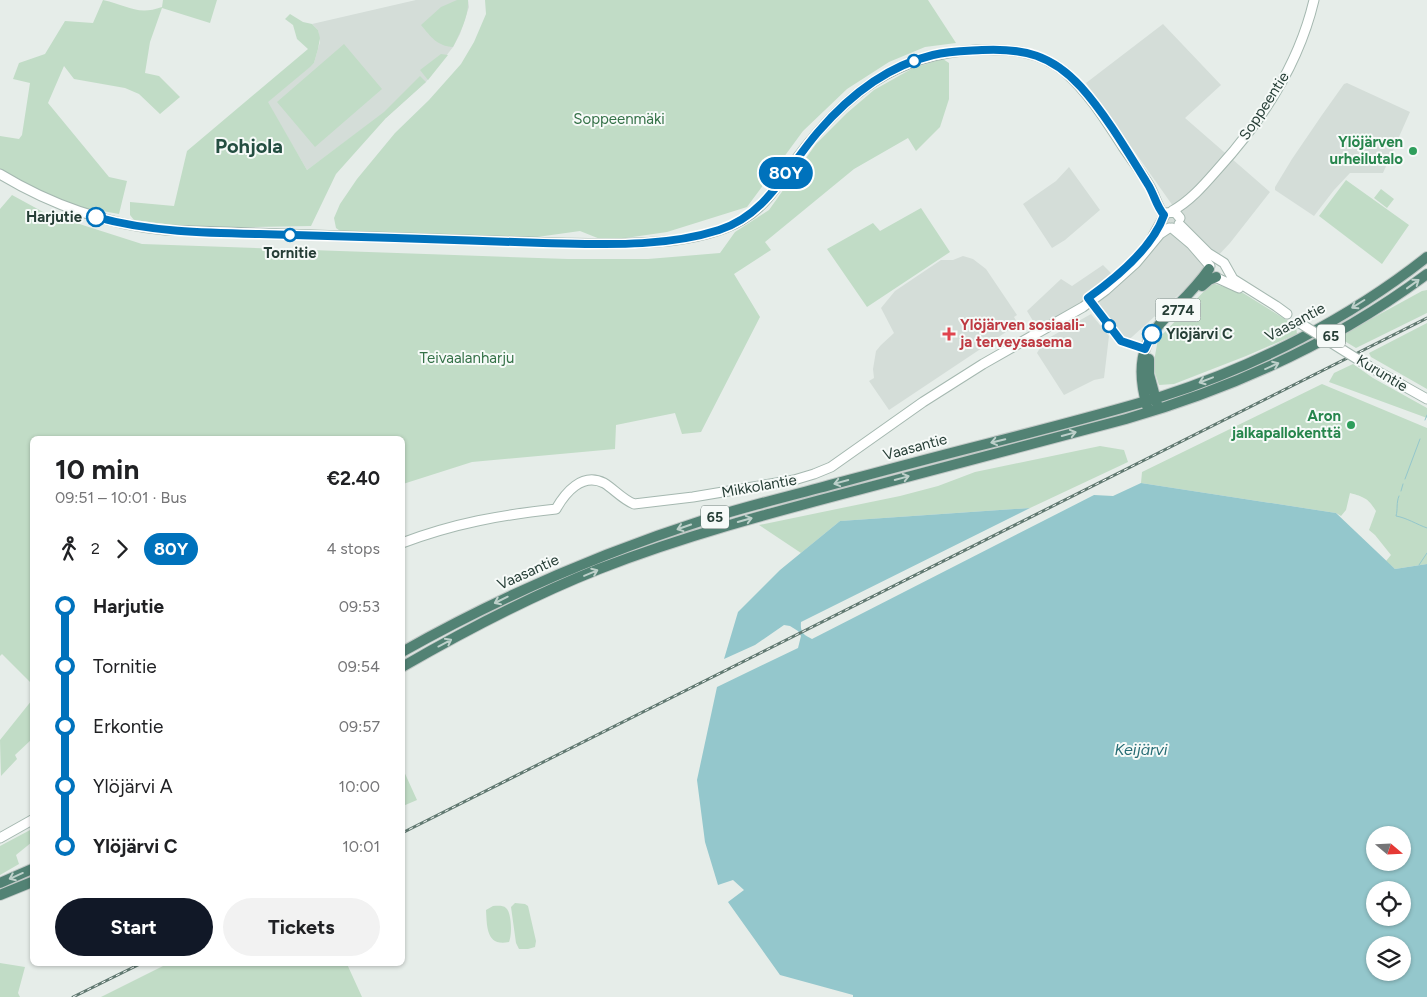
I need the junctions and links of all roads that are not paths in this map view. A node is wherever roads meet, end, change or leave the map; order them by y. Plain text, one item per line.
1 (1314, 0) edge
2 (0, 174) edge
3 (1171, 219) junction
4 (1427, 257) edge
5 (1214, 270) junction
6 (1427, 274) edge
7 (1287, 314) junction
8 (1150, 399) junction
9 (1427, 399) edge
10 (1154, 411) junction
11 (405, 541) edge
12 (405, 650) edge
13 (405, 665) edge
14 (30, 821) edge
15 (0, 838) edge
16 (30, 870) edge
17 (0, 883) edge
18 (30, 883) edge
19 (0, 895) edge

1 - 3 main road, Soppeentie
2 - 3 main road, Kuruntie
3 - 5 main road, Kuruntie
3 - 11 main road, Mikkolantie
4 -> 8 highway, Vaasantie / 65
5 - 7 main road, Kuruntie
5 - 7 main road, Kuruntie
5 - 8 highway, 2774
10 -> 6 highway, Vaasantie / 65
7 - 9 main road, Kuruntie, bridge
8 - 10 highway, 2774
8 -> 12 highway, Vaasantie / 65
13 -> 10 highway, Vaasantie / 65
14 - 15 main road
16 -> 17 highway
18 - 19 highway

